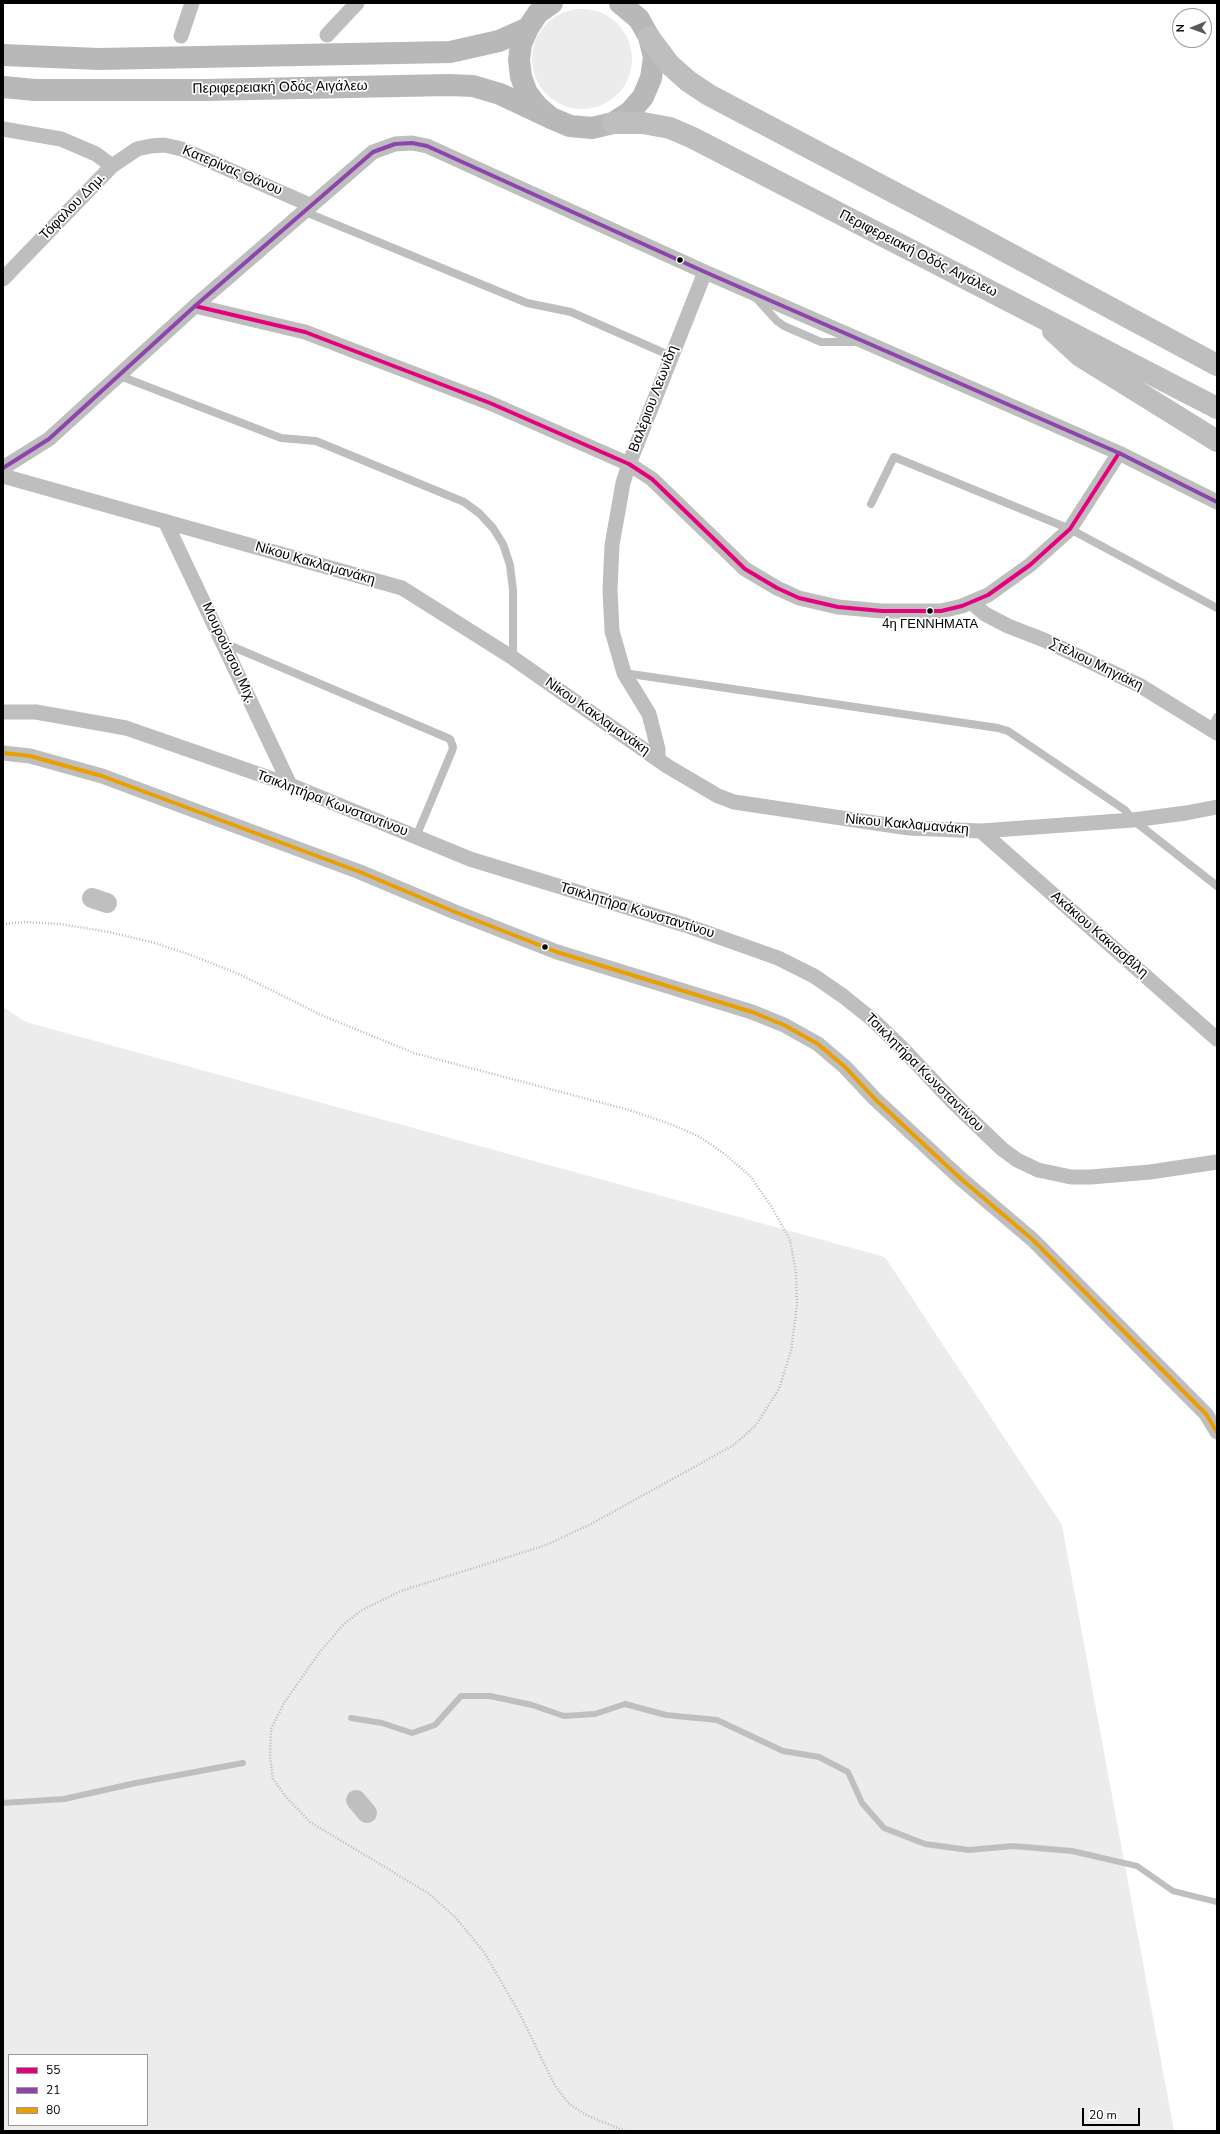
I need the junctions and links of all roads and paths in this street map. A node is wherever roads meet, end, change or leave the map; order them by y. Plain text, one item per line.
1 (192, 3) edge
2 (357, 3) edge
3 (552, 3) edge
4 (620, 3) edge
5 (528, 28) junction
6 (327, 35) dead end
7 (181, 36) dead end
8 (649, 37) junction
9 (3, 55) edge
10 (3, 87) edge
11 (551, 118) junction
12 (613, 123) junction
13 (3, 129) edge
14 (151, 146) joint
15 (112, 166) junction
16 (307, 208) junction
17 (705, 272) junction
18 (3, 279) edge
19 (195, 306) junction
20 (1030, 310) junction
21 (671, 356) junction
22 (1217, 365) edge
23 (120, 376) junction
24 (1217, 408) edge
25 (1217, 441) edge
26 (1119, 453) junction
27 (629, 464) junction
28 (3, 468) edge
29 (3, 476) edge
30 (1217, 502) edge
31 (871, 504) dead end
32 (165, 522) junction
33 (1070, 529) junction
34 (972, 602) junction
35 (1217, 608) edge
36 (223, 643) junction
37 (513, 658) junction
38 (624, 673) junction
39 (3, 712) edge
40 (1215, 726) edge
41 (3, 753) edge
42 (658, 760) junction
43 (290, 786) junction
44 (1217, 807) edge
45 (1133, 820) junction
46 (981, 831) junction
47 (416, 837) junction
48 (1217, 886) edge
49 (3, 924) edge
50 (1217, 1039) edge
51 (1217, 1162) edge
52 (1217, 1432) edge
53 (625, 2131) edge

1 - 7 street
2 - 6 street
3 - 5 main road
4 - 8 main road, Περιφερειακή Οδός Αιγάλεω
5 - 9 main road
5 - 11 main road
8 - 12 main road, Περιφερειακή Οδός Αιγάλεω
8 - 22 highway
10 - 11 main road, Περιφερειακή Οδός Αιγάλεω
11 - 12 main road, Περιφερειακή Οδός Αιγάλεω
12 - 20 highway, Περιφερειακή Οδός Αιγάλεω
13 - 15 street
14 - 15 street, Τόφαλου Δημ.
14 - 16 street, Κατερίνας Θάνου
15 - 18 street, Τόφαλου Δημ.
16 - 17 street
16 - 19 street
16 - 21 lane
17 - 21 street, Βαλέριου Λεωνίδη
17 - 26 street
19 - 23 street
19 - 27 street
20 - 24 highway, Περιφερειακή Οδός Αιγάλεω
20 - 25 highway
21 - 27 street, Βαλέριου Λεωνίδη
23 - 28 street
23 - 37 lane
26 - 30 street
26 - 33 street
27 - 34 street
27 - 38 street, Βαλέριου Λεωνίδη
29 - 32 street, Νίκου Κακλαμανάκη
31 - 33 lane
32 - 36 street, Μουρούτσου Μιχ.
32 - 37 street, Νίκου Κακλαμανάκη
33 - 34 street
33 - 35 lane
34 - 40 street, Στέλιου Μηγιάκη
36 - 43 street, Μουρούτσου Μιχ.
36 - 47 lane
37 - 42 street, Νίκου Κακλαμανάκη
38 - 42 street, Βαλέριου Λεωνίδη
38 - 45 lane
39 - 43 street, Τσικλητήρα Κωνσταντίνου
41 - 52 street
42 - 46 street, Νίκου Κακλαμανάκη
43 - 47 street, Τσικλητήρα Κωνσταντίνου
44 - 45 street, Νίκου Κακλαμανάκη
45 - 46 street, Νίκου Κακλαμανάκη
45 - 48 lane
46 - 50 street, Ακάκιου Κακιασβίλη
47 - 51 street, Τσικλητήρα Κωνσταντίνου
49 - 53 path

